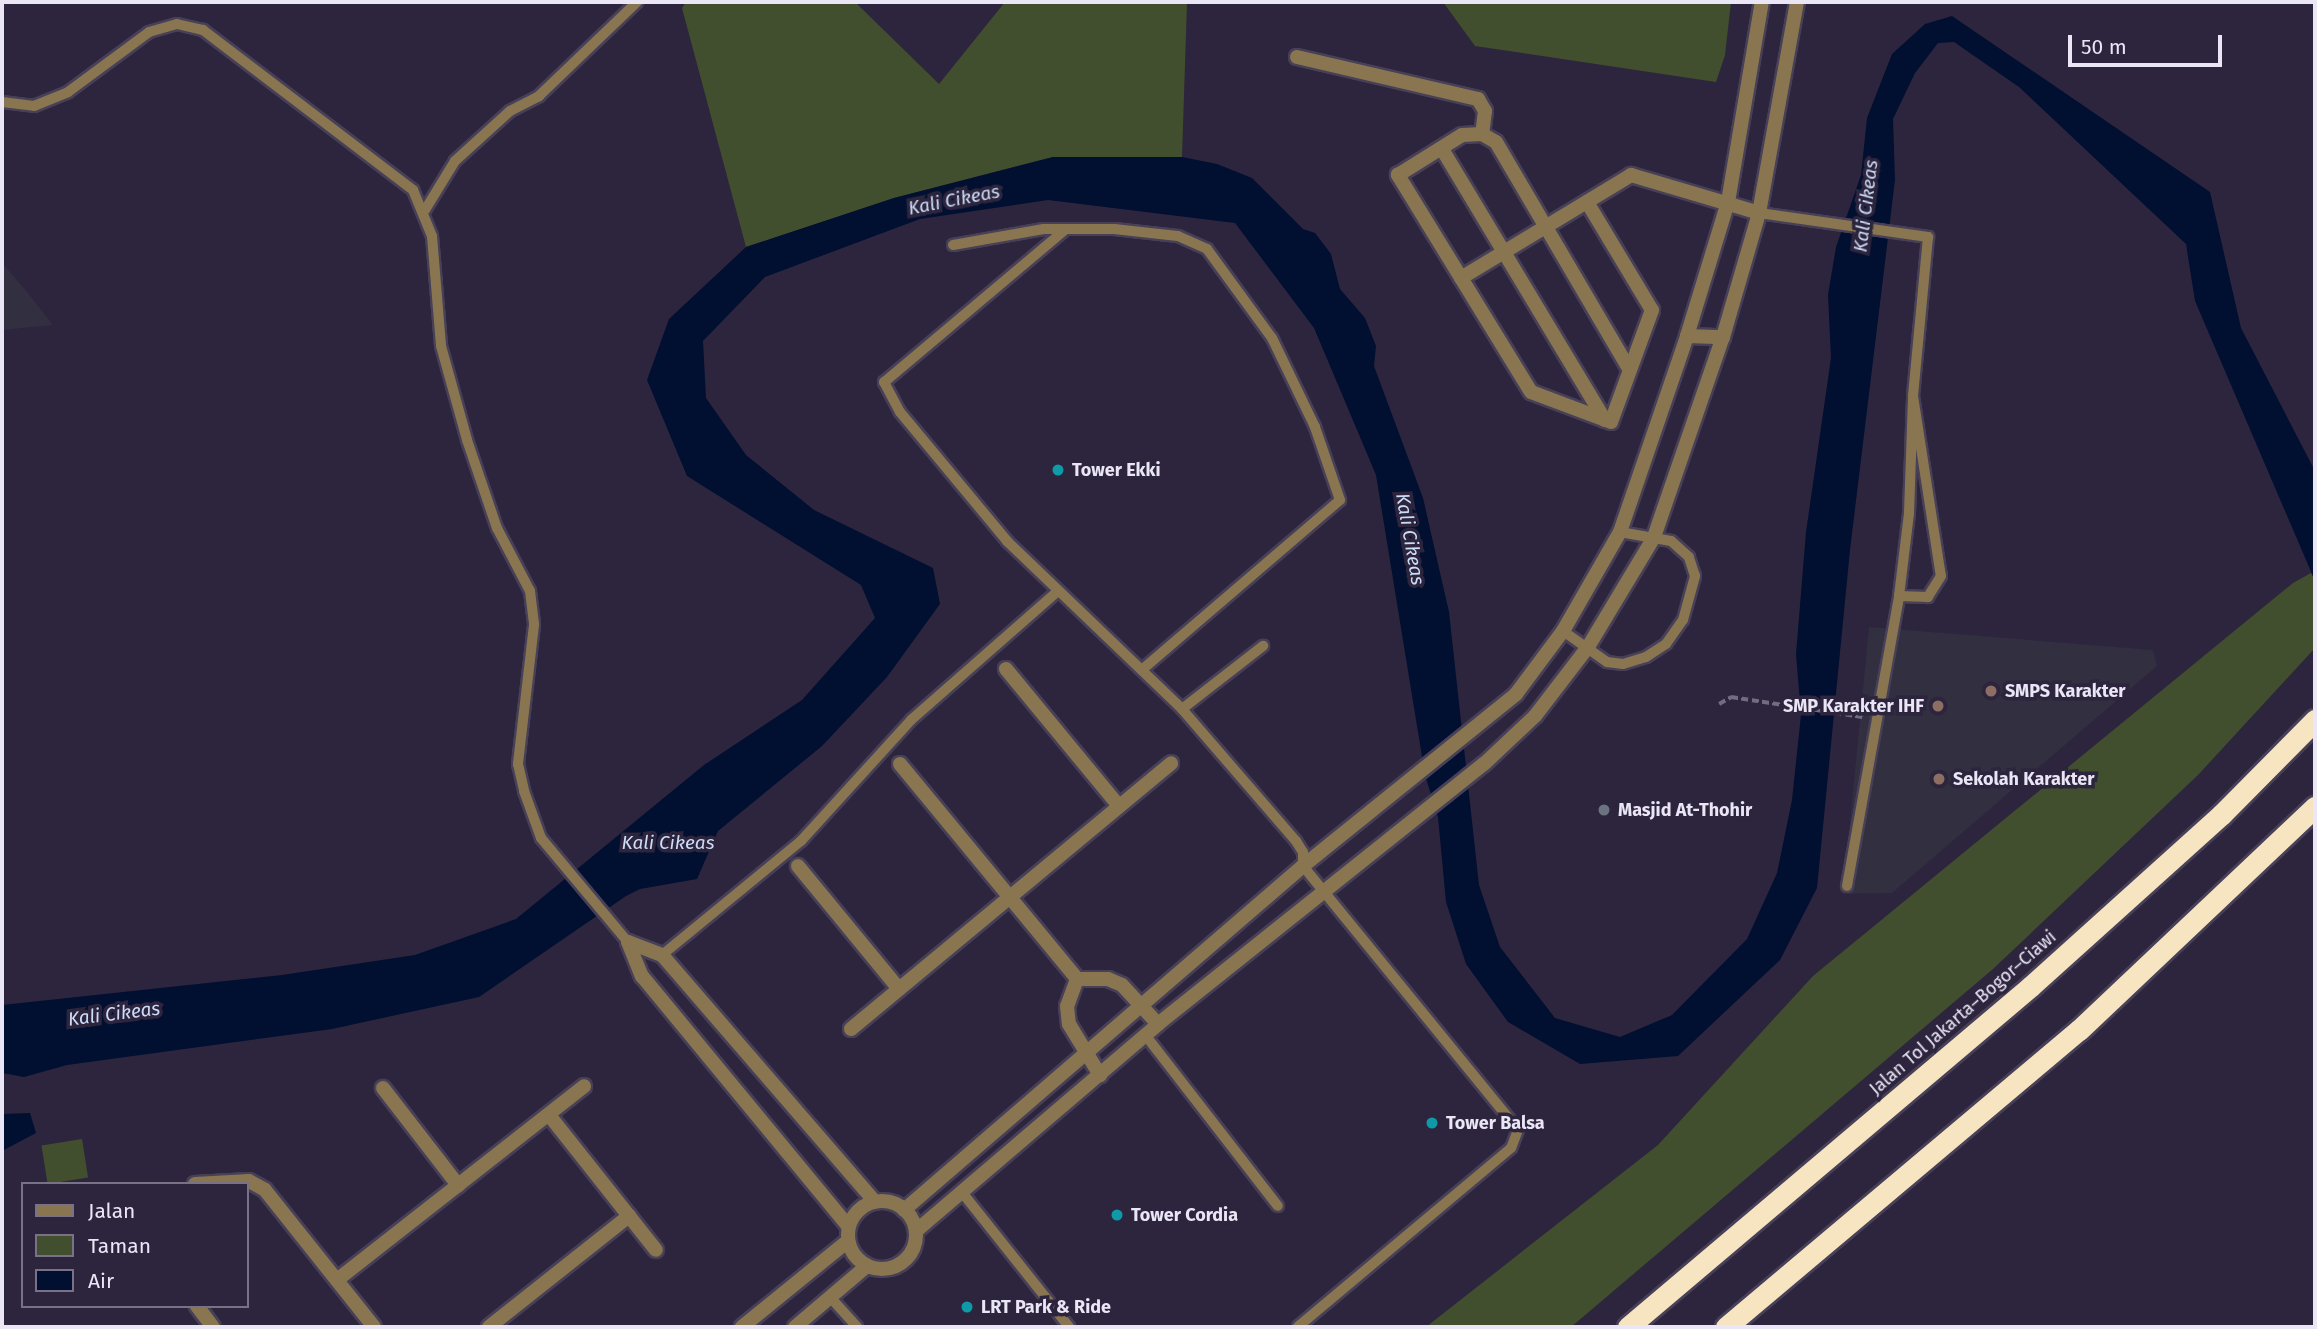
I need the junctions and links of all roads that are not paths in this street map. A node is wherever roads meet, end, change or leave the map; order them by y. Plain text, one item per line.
1 (637, 2) edge
2 (1762, 2) edge
3 (1797, 2) edge
4 (1297, 57) dead end
5 (5, 104) edge
6 (2, 118) edge
7 (1482, 134) junction
8 (1442, 149) junction
9 (1587, 202) junction
10 (1728, 202) junction
11 (425, 210) junction
12 (1759, 213) junction
13 (1546, 227) junction
14 (1066, 229) junction
15 (953, 244) dead end
16 (1504, 252) junction
17 (1461, 278) junction
18 (1687, 336) junction
19 (1723, 337) junction
20 (1630, 370) junction
21 (1913, 396) junction
22 (1605, 420) junction
23 (1620, 532) junction
24 (1654, 537) junction
25 (1058, 591) junction
26 (1899, 596) junction
27 (1563, 631) junction
28 (1262, 646) dead end
29 (1588, 648) junction
30 (1006, 669) dead end
31 (1142, 670) junction
32 (1182, 709) junction
33 (1871, 718) dead end
34 (2315, 720) edge
35 (1171, 763) dead end
36 (900, 764) dead end
37 (1119, 806) junction
38 (2315, 807) edge
39 (798, 866) dead end
40 (1303, 866) junction
41 (1847, 886) dead end
42 (1324, 892) junction
43 (1010, 897) junction
44 (624, 937) junction
45 (662, 955) junction
46 (1077, 979) junction
47 (899, 989) junction
48 (1142, 1003) junction
49 (1158, 1024) junction
50 (851, 1029) dead end
51 (1146, 1036) junction
52 (1084, 1051) junction
53 (1100, 1075) junction
54 (584, 1086) dead end
55 (383, 1088) dead end
56 (549, 1115) junction
57 (232, 1182) edge
58 (458, 1185) junction
59 (961, 1191) junction
60 (875, 1202) junction
61 (1278, 1206) dead end
62 (904, 1210) junction
63 (629, 1216) junction
64 (916, 1231) junction
65 (848, 1234) junction
66 (656, 1250) dead end
67 (867, 1266) junction
68 (337, 1280) junction
69 (831, 1298) junction
70 (199, 1308) edge
71 (213, 1327) edge
72 (374, 1327) edge
73 (489, 1327) edge
74 (742, 1327) edge
75 (795, 1327) edge
76 (857, 1327) edge
77 (1069, 1327) edge
78 (1298, 1327) edge
79 (1628, 1327) edge
80 (1726, 1327) edge

1 - 11 lane
2 - 10 street
3 - 12 street
4 - 7 street
5 - 6 lane
5 - 11 lane
7 - 8 street
7 - 13 street
8 - 16 street
8 - 17 street
9 - 10 street
9 - 13 street
9 - 20 street
10 - 12 street
10 - 18 street
11 - 44 lane
12 - 19 street
12 - 21 lane
13 - 16 street
13 - 20 street
14 - 15 lane
14 - 25 lane
14 - 31 lane
16 - 17 street
16 - 22 street
17 - 22 street
18 - 19 street
18 - 23 street
19 - 24 street
20 - 22 street
21 - 26 lane
21 - 26 lane
23 - 24 lane
23 - 27 street
24 - 29 street
24 - 29 lane
25 - 31 lane
25 - 45 lane
26 - 33 lane
26 - 41 lane
27 - 29 lane
27 - 40 street
28 - 32 lane
29 - 42 street
30 - 37 street
31 - 32 lane
32 - 40 lane
34 - 79 highway, Jalan Tol Jakarta–Bogor–Ciawi
35 - 37 street
36 - 43 street
37 - 43 street
38 - 80 highway
39 - 47 street
40 - 42 lane
40 - 48 street
42 - 49 street
42 - 78 lane
43 - 46 street
43 - 47 street
44 - 45 street
44 - 65 street
45 - 60 street
46 - 48 street
46 - 52 street
47 - 50 street
48 - 49 street
48 - 52 street
49 - 51 street
51 - 53 street
51 - 61 lane
52 - 53 street
52 - 62 street
53 - 59 street
54 - 56 street
55 - 58 street
56 - 58 street
56 - 63 street
57 - 68 street
58 - 68 street
59 - 64 street
59 - 77 lane
60 - 62 street
60 - 65 street
62 - 64 street
63 - 66 street
63 - 73 street
64 - 67 street
65 - 67 street
65 - 74 street
67 - 69 street
68 - 72 street
69 - 75 street
69 - 76 lane
70 - 71 street

